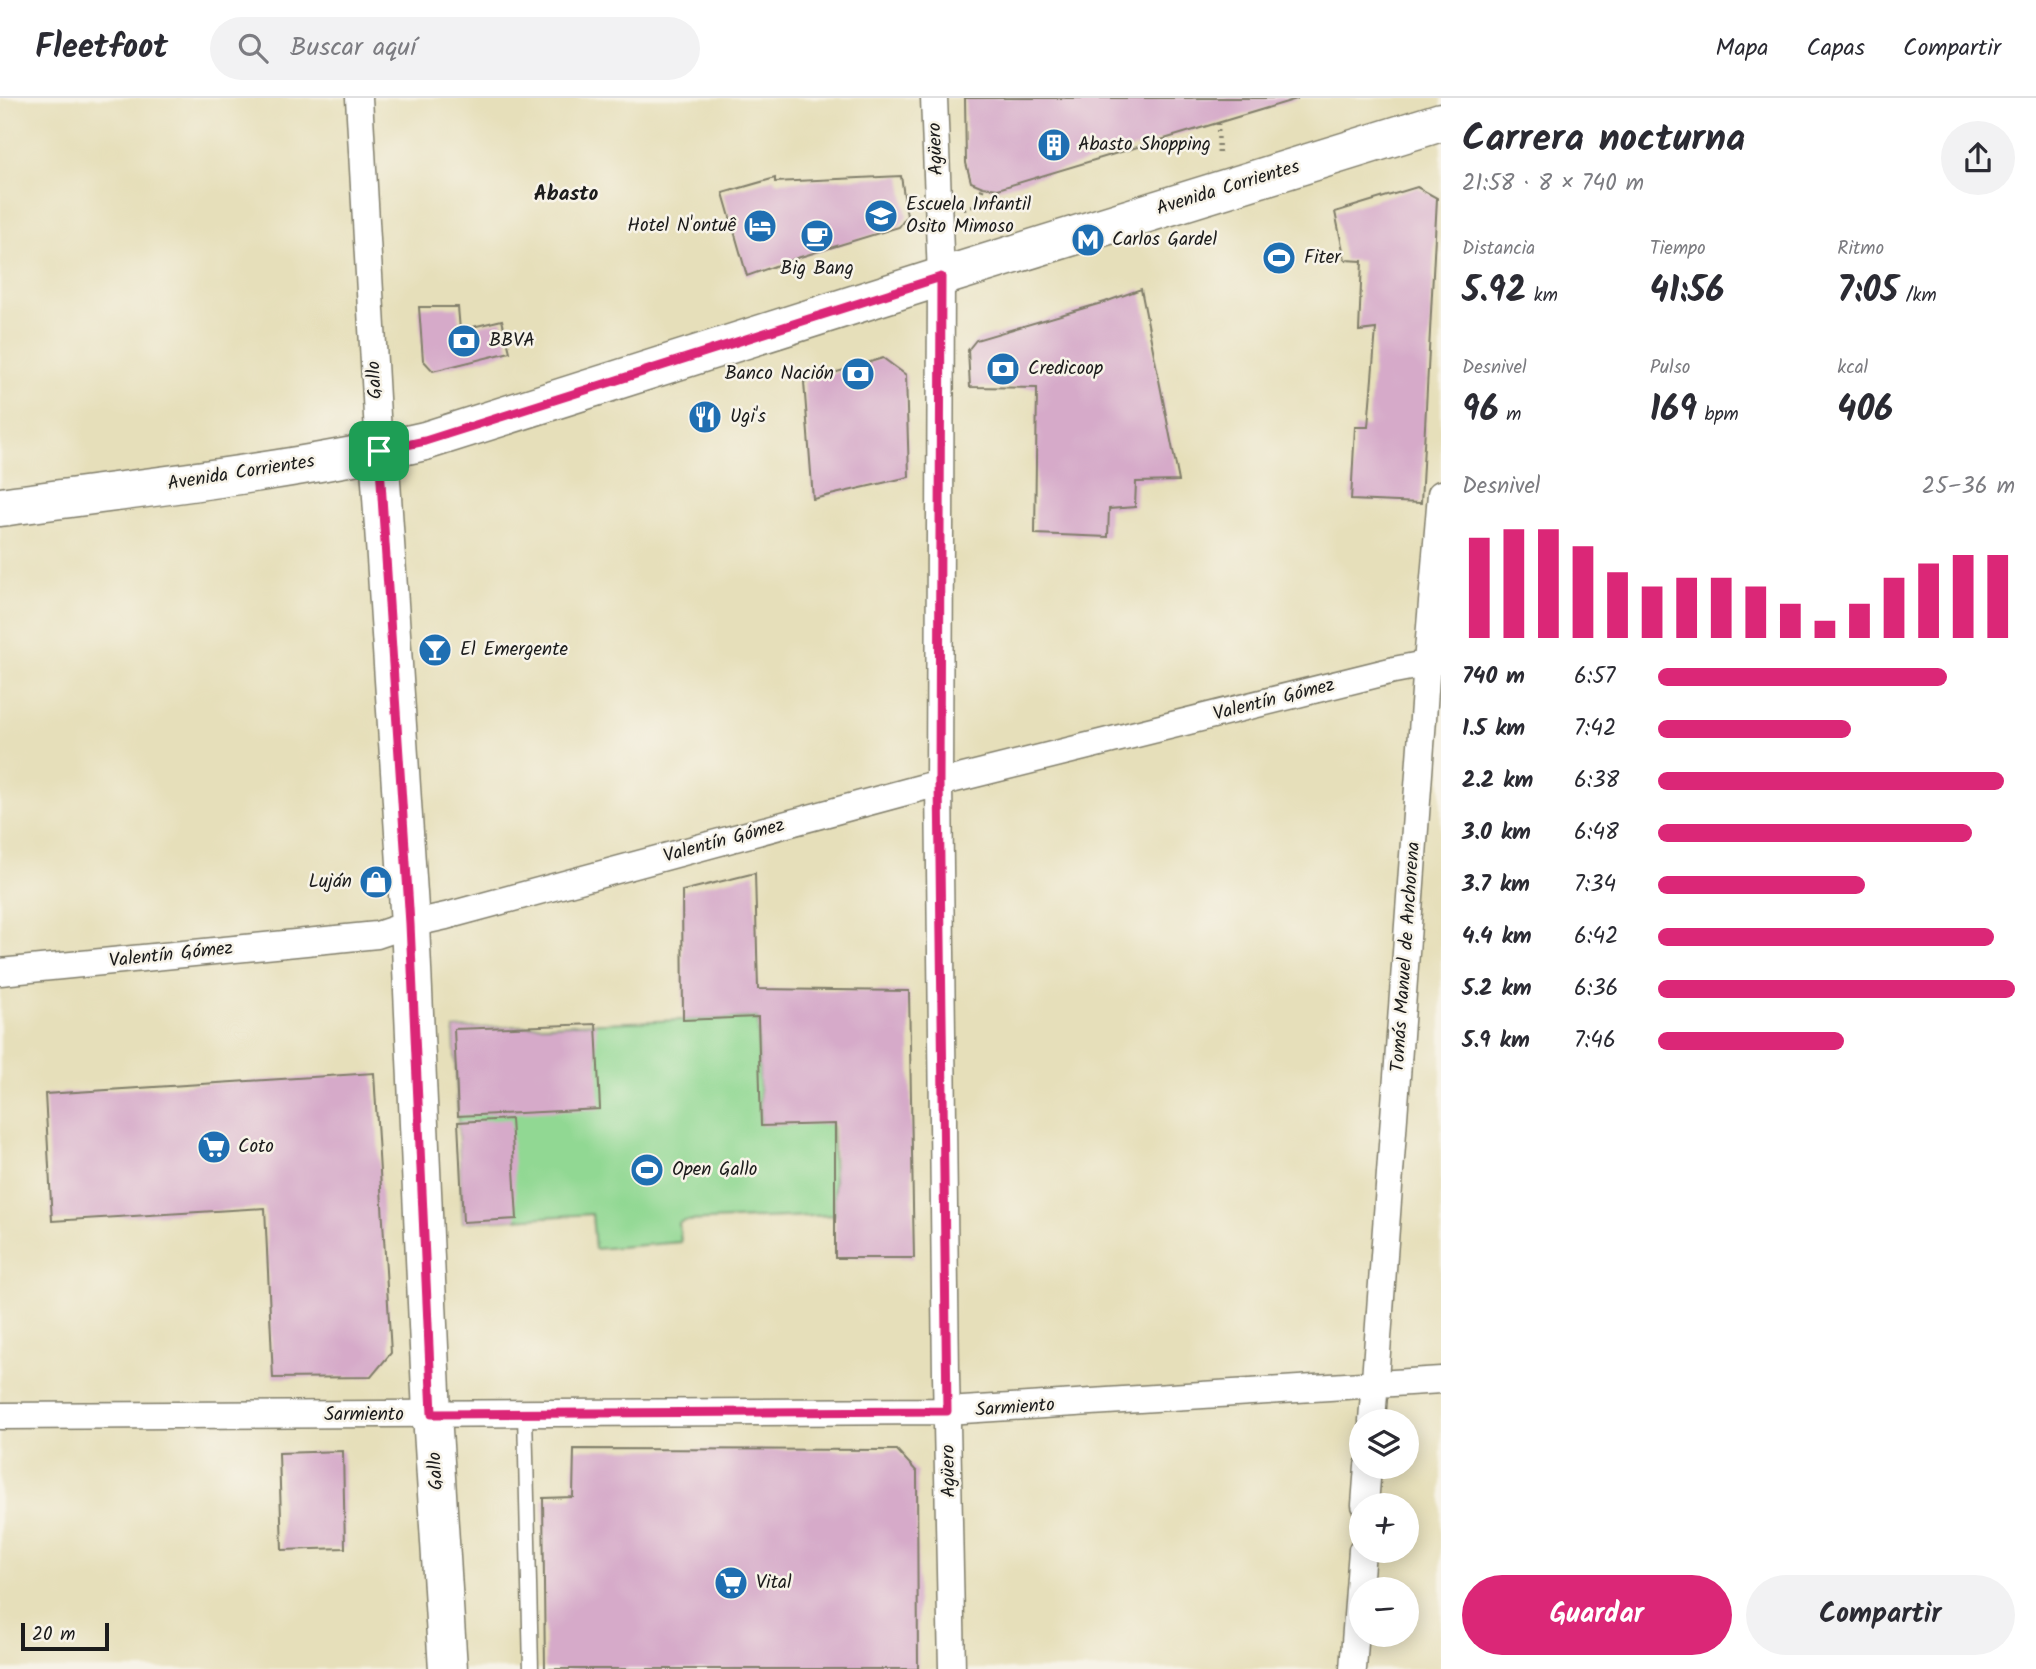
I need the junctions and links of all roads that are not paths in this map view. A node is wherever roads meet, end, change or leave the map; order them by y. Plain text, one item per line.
1 (359, 98) edge
2 (934, 98) edge
3 (1441, 122) edge
4 (941, 277) junction
5 (379, 451) junction
6 (1441, 494) edge
7 (0, 507) edge
8 (1434, 662) edge
9 (939, 783) junction
10 (410, 924) junction
11 (0, 972) edge
12 (1441, 1380) edge
13 (1373, 1383) junction
14 (1372, 1409) edge
15 (947, 1411) junction
16 (525, 1413) junction
17 (432, 1414) junction
18 (0, 1416) edge
19 (1361, 1563) edge
20 (448, 1669) edge
21 (531, 1669) edge
22 (952, 1669) edge
23 (1353, 1669) edge

1 - 5 street, Gallo
2 - 4 street, Agüero
3 - 4 main road, Avenida Corrientes
4 - 5 main road, Avenida Corrientes
4 - 9 street, Agüero
5 - 7 main road, Avenida Corrientes
5 - 10 main road, Gallo
6 - 8 street, Tomás Manuel de Anchorena
8 - 9 street, Valentín Gómez
8 - 13 street, Tomás Manuel de Anchorena
9 - 10 street, Valentín Gómez
9 - 15 street, Agüero
10 - 11 street, Valentín Gómez
10 - 17 main road, Gallo
12 - 13 street, Sarmiento
13 - 14 street, Tomás Manuel de Anchorena
13 - 15 street, Sarmiento
15 - 16 street, Sarmiento
15 - 22 street, Agüero
16 - 17 street, Sarmiento
16 - 21 lane
17 - 18 street, Sarmiento
17 - 20 main road, Gallo
19 - 23 street

